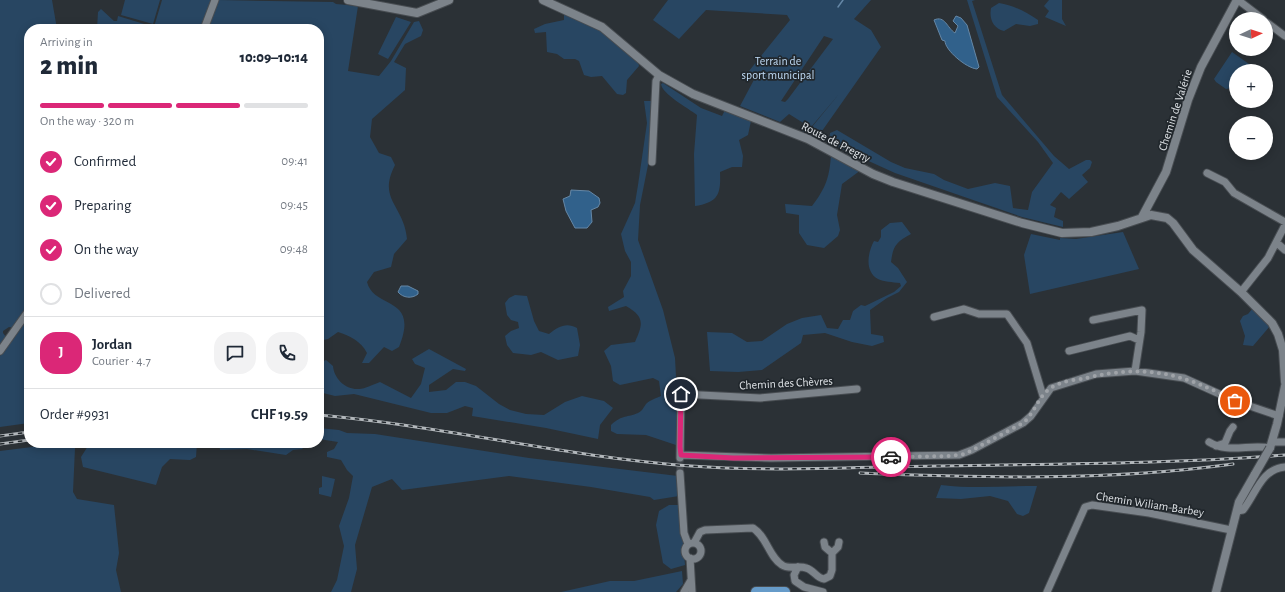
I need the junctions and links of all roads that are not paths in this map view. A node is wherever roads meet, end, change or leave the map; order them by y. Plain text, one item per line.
1 (215, 0) edge
2 (348, 0) edge
3 (449, 0) edge
4 (543, 0) edge
5 (1237, 0) edge
6 (1253, 12) edge
7 (206, 24) edge
8 (1273, 27) edge
9 (1285, 36) edge
10 (659, 75) junction
11 (652, 162) dead end
12 (1207, 173) dead end
13 (1142, 217) junction
14 (1285, 224) edge
15 (1277, 243) junction
16 (1285, 250) edge
17 (1241, 292) junction
18 (24, 317) edge
19 (934, 317) dead end
20 (1093, 320) dead end
21 (1139, 340) junction
22 (2, 348) edge
23 (1068, 351) dead end
24 (1135, 371) junction
25 (1285, 382) edge
26 (1285, 386) edge
27 (857, 389) dead end
28 (1043, 396) junction
29 (1279, 416) junction
30 (1233, 427) dead end
31 (1285, 442) edge
32 (1271, 445) junction
33 (1285, 467) edge
34 (680, 473) tunnel mouth
35 (1237, 511) junction
36 (1231, 530) junction
37 (824, 542) dead end
38 (839, 542) dead end
39 (691, 544) junction
40 (832, 553) junction
41 (690, 558) junction
42 (798, 568) junction
43 (691, 580) junction
44 (684, 592) edge
45 (692, 592) edge
46 (756, 592) edge
47 (785, 592) edge
48 (823, 592) edge
49 (1047, 592) edge
50 (1216, 592) edge

1 - 7 street
2 - 3 street
4 - 10 street, Route de Pregny
5 - 6 street
5 - 13 street, Chemin de Valérie
8 - 9 street
10 - 11 street
10 - 13 street, Route de Pregny
12 - 14 street
13 - 17 street, Route de Pregny
14 - 15 street
15 - 16 street
15 - 17 street
17 - 25 street, Route de Pregny
18 - 22 street
19 - 28 street
20 - 21 street
21 - 23 street
21 - 24 street
24 - 28 street
24 - 29 street
26 - 29 street
27 - 28 street, Chemin des Chèvres
29 - 32 street
30 - 32 street
31 - 32 street
32 - 35 street, bridge
33 - 35 street
34 - 39 street
35 - 36 street
36 - 49 street, Chemin Wiliam-Barbey
36 - 50 street
37 - 40 street
38 - 40 street
39 - 41 street
39 - 41 street
39 - 42 street
40 - 42 street
41 - 43 street
42 - 48 street
43 - 44 street
43 - 45 street
46 - 47 main road

